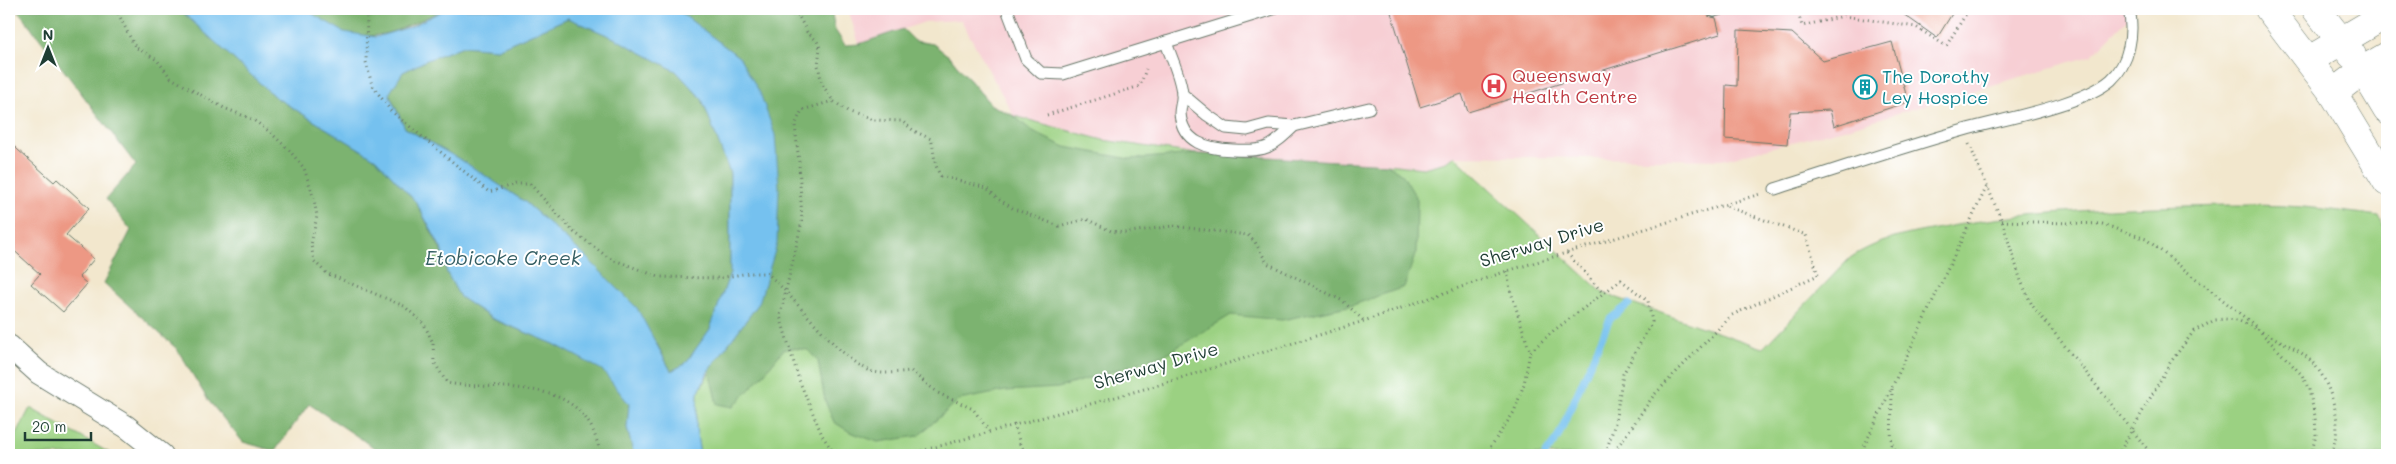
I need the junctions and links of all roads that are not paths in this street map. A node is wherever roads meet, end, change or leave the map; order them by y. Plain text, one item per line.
1 (1007, 9) edge
2 (1273, 9) edge
3 (2129, 9) edge
4 (2269, 9) edge
5 (2316, 9) edge
6 (2387, 14) edge
7 (2341, 40) junction
8 (1166, 42) junction
9 (2387, 56) edge
10 (2308, 60) junction
11 (2363, 70) junction
12 (2333, 93) junction
13 (1182, 94) junction
14 (1369, 108) dead end
15 (2387, 110) edge
16 (1294, 126) junction
17 (2387, 182) edge
18 (1775, 189) road end
19 (9, 346) edge
20 (162, 455) edge

1 - 8 lane
2 - 8 lane
3 - 18 lane
4 - 10 main road
5 - 7 main road
6 - 7 main road
7 - 10 main road
7 - 11 main road
8 - 13 lane
9 - 11 main road
10 - 12 main road
11 - 12 main road
11 - 15 main road
12 - 17 main road
13 - 16 lane
13 - 16 lane
14 - 16 lane
19 - 20 street

